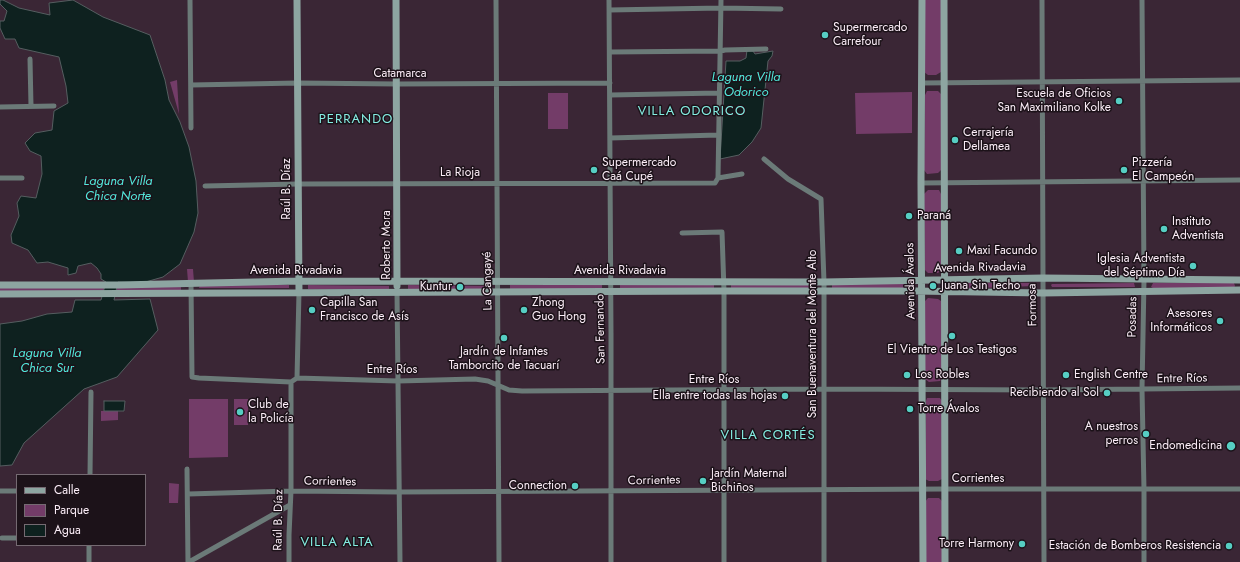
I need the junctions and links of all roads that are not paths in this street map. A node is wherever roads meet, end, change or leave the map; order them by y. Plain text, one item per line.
1 (190, 0) edge
2 (297, 0) edge
3 (396, 0) edge
4 (496, 0) edge
5 (609, 0) edge
6 (721, 0) edge
7 (922, 0) edge
8 (944, 0) edge
9 (1042, 0) edge
10 (1142, 0) edge
11 (721, 8) junction
12 (782, 9) dead end
13 (610, 10) junction
14 (766, 49) dead end
15 (721, 51) junction
16 (610, 52) junction
17 (30, 59) dead end
18 (1240, 80) edge
19 (1043, 81) junction
20 (1143, 81) junction
21 (943, 82) junction
22 (298, 83) junction
23 (610, 83) junction
24 (922, 83) junction
25 (398, 84) junction
26 (496, 84) junction
27 (191, 85) junction
28 (719, 93) junction
29 (610, 95) junction
30 (0, 106) edge
31 (31, 106) junction
32 (54, 106) dead end
33 (191, 128) dead end
34 (718, 135) junction
35 (610, 138) junction
36 (764, 159) dead end
37 (742, 174) dead end
38 (0, 178) edge
39 (22, 178) dead end
40 (718, 178) junction
41 (1240, 180) edge
42 (944, 182) junction
43 (1043, 182) junction
44 (1143, 182) junction
45 (398, 183) junction
46 (496, 183) junction
47 (921, 183) junction
48 (298, 184) junction
49 (610, 184) junction
50 (205, 186) dead end
51 (682, 233) dead end
52 (1042, 278) junction
53 (922, 280) junction
54 (944, 280) junction
55 (1144, 280) junction
56 (1240, 280) edge
57 (299, 281) junction
58 (611, 281) junction
59 (398, 282) junction
60 (498, 282) junction
61 (724, 282) junction
62 (824, 282) junction
63 (191, 284) junction
64 (0, 285) edge
65 (119, 289) junction
66 (1240, 290) edge
67 (724, 291) junction
68 (823, 291) junction
69 (922, 291) junction
70 (1144, 291) junction
71 (299, 292) junction
72 (397, 292) junction
73 (498, 292) junction
74 (610, 292) junction
75 (944, 292) junction
76 (191, 293) junction
77 (1043, 293) junction
78 (0, 294) edge
79 (297, 378) junction
80 (398, 381) junction
81 (291, 382) junction
82 (499, 386) junction
83 (1240, 388) edge
84 (823, 389) junction
85 (923, 389) junction
86 (1142, 389) junction
87 (611, 390) junction
88 (724, 390) junction
89 (945, 390) junction
90 (1044, 390) junction
91 (91, 392) dead end
92 (188, 469) dead end
93 (90, 474) edge
94 (945, 489) junction
95 (1044, 489) junction
96 (1240, 489) edge
97 (723, 490) junction
98 (824, 490) junction
99 (922, 490) junction
100 (1144, 490) junction
101 (0, 491) edge
102 (16, 491) edge
103 (291, 491) junction
104 (499, 491) junction
105 (612, 491) junction
106 (399, 492) junction
107 (188, 494) junction
108 (290, 506) junction
109 (2, 538) dead end
110 (16, 538) edge
111 (89, 546) edge
112 (89, 562) edge
113 (188, 562) edge
114 (289, 562) edge
115 (400, 562) edge
116 (499, 562) edge
117 (611, 562) edge
118 (724, 562) edge
119 (824, 562) edge
120 (922, 562) edge
121 (945, 562) edge
122 (1044, 562) edge
123 (1144, 562) edge

1 - 27 street
2 - 22 street, Raúl B. Díaz
3 - 25 street, Roberto Mora
4 - 26 street, La Cangayé
5 - 13 street, San Fernando
6 - 11 street
7 - 24 street, Avenida Ávalos
8 - 21 street
9 - 19 street, Formosa
10 - 20 street, Posadas
11 - 12 street
11 - 13 street
11 - 15 street
13 - 16 street, San Fernando
14 - 15 street
15 - 16 street
15 - 28 street
16 - 23 street, San Fernando
17 - 31 street
18 - 20 street
19 - 20 street
19 - 21 street
19 - 43 street, Formosa
20 - 44 street, Posadas
21 - 24 street
21 - 42 street
22 - 25 street, Catamarca
22 - 27 street, Catamarca
22 - 48 street, Raúl B. Díaz
23 - 26 street, Catamarca
23 - 29 street, San Fernando
24 - 47 street, Avenida Ávalos
25 - 26 street, Catamarca
25 - 45 street, Roberto Mora
26 - 46 street, La Cangayé
27 - 33 street
28 - 29 street
28 - 34 street
29 - 35 street, San Fernando
30 - 31 street
31 - 32 street
34 - 35 street
34 - 40 street
35 - 49 street, San Fernando
36 - 62 street, San Buenaventura del Monte Alto
37 - 40 street
38 - 39 street
40 - 49 street, La Rioja
41 - 44 street
42 - 43 street
42 - 47 street
42 - 54 street
43 - 44 street
43 - 52 street, Formosa
44 - 55 street, Posadas
45 - 46 street, La Rioja
45 - 48 street, La Rioja
45 - 59 street, Roberto Mora
46 - 49 street, La Rioja
46 - 60 street, La Cangayé
47 - 53 street, Avenida Ávalos
48 - 50 street, La Rioja
48 - 57 street, Raúl B. Díaz
49 - 58 street, San Fernando
51 - 61 street
52 - 54 street, Avenida Rivadavia
52 - 55 street, Avenida Rivadavia
52 - 77 street, Formosa
53 - 54 street, Avenida Rivadavia
53 - 62 street, Avenida Rivadavia
53 - 69 street, Avenida Ávalos
54 - 75 street
55 - 56 street, Avenida Rivadavia
55 - 70 street, Posadas
57 - 59 street, Avenida Rivadavia
57 - 63 street, Avenida Rivadavia
57 - 71 street, Raúl B. Díaz
58 - 60 street, Avenida Rivadavia
58 - 61 street, Avenida Rivadavia
58 - 74 street, San Fernando
59 - 60 street, Avenida Rivadavia
59 - 72 street, Roberto Mora
60 - 73 street, La Cangayé
61 - 62 street, Avenida Rivadavia
61 - 67 street
62 - 68 street, San Buenaventura del Monte Alto
63 - 65 street, Avenida Rivadavia
63 - 76 street
64 - 65 street, Avenida Rivadavia
65 - 76 street, Avenida Rivadavia
65 - 78 street, Avenida Rivadavia
66 - 70 street, Avenida Rivadavia
67 - 68 street, Avenida Rivadavia
67 - 74 street, Avenida Rivadavia
67 - 88 street
68 - 69 street, Avenida Rivadavia
68 - 84 street, San Buenaventura del Monte Alto
69 - 75 street, Avenida Rivadavia
69 - 85 street, Avenida Ávalos
70 - 77 street, Avenida Rivadavia
70 - 86 street, Posadas
71 - 72 street, Avenida Rivadavia
71 - 76 street, Avenida Rivadavia
71 - 79 street, Raúl B. Díaz
72 - 73 street, Avenida Rivadavia
72 - 80 street, Roberto Mora
73 - 74 street, Avenida Rivadavia
73 - 82 street, La Cangayé
74 - 87 street, San Fernando
75 - 77 street, Avenida Rivadavia
75 - 89 street
76 - 81 street
77 - 90 street, Formosa
79 - 80 street, Entre Ríos
79 - 81 street
80 - 82 street, Entre Ríos
80 - 106 street, Roberto Mora
81 - 103 street, Raúl B. Díaz
82 - 87 street, Entre Ríos
82 - 104 street, La Cangayé
83 - 86 street, Entre Ríos
84 - 85 street, Entre Ríos
84 - 88 street, Entre Ríos
84 - 98 street, San Buenaventura del Monte Alto
85 - 89 street, Entre Ríos
85 - 99 street, Avenida Ávalos
86 - 90 street, Entre Ríos
86 - 100 street, Posadas
87 - 88 street, Entre Ríos
87 - 105 street, San Fernando
88 - 97 street
89 - 90 street, Entre Ríos
89 - 94 street
90 - 95 street, Formosa
91 - 93 street
92 - 107 street
94 - 95 street, Corrientes
94 - 99 street, Corrientes
94 - 121 street
95 - 100 street, Corrientes
95 - 122 street, Formosa
96 - 100 street, Corrientes
97 - 98 street, Corrientes
97 - 105 street, Corrientes
97 - 118 street
98 - 99 street, Corrientes
98 - 119 street, San Buenaventura del Monte Alto
99 - 120 street, Avenida Ávalos
100 - 123 street, Posadas
101 - 102 street
103 - 106 street, Corrientes
103 - 107 street, Corrientes
103 - 108 street, Raúl B. Díaz
104 - 105 street, Corrientes
104 - 106 street, Corrientes
104 - 116 street, La Cangayé
105 - 117 street, San Fernando
106 - 115 street, Roberto Mora
107 - 113 street
108 - 113 street
108 - 114 street, Raúl B. Díaz
109 - 110 street
111 - 112 street

